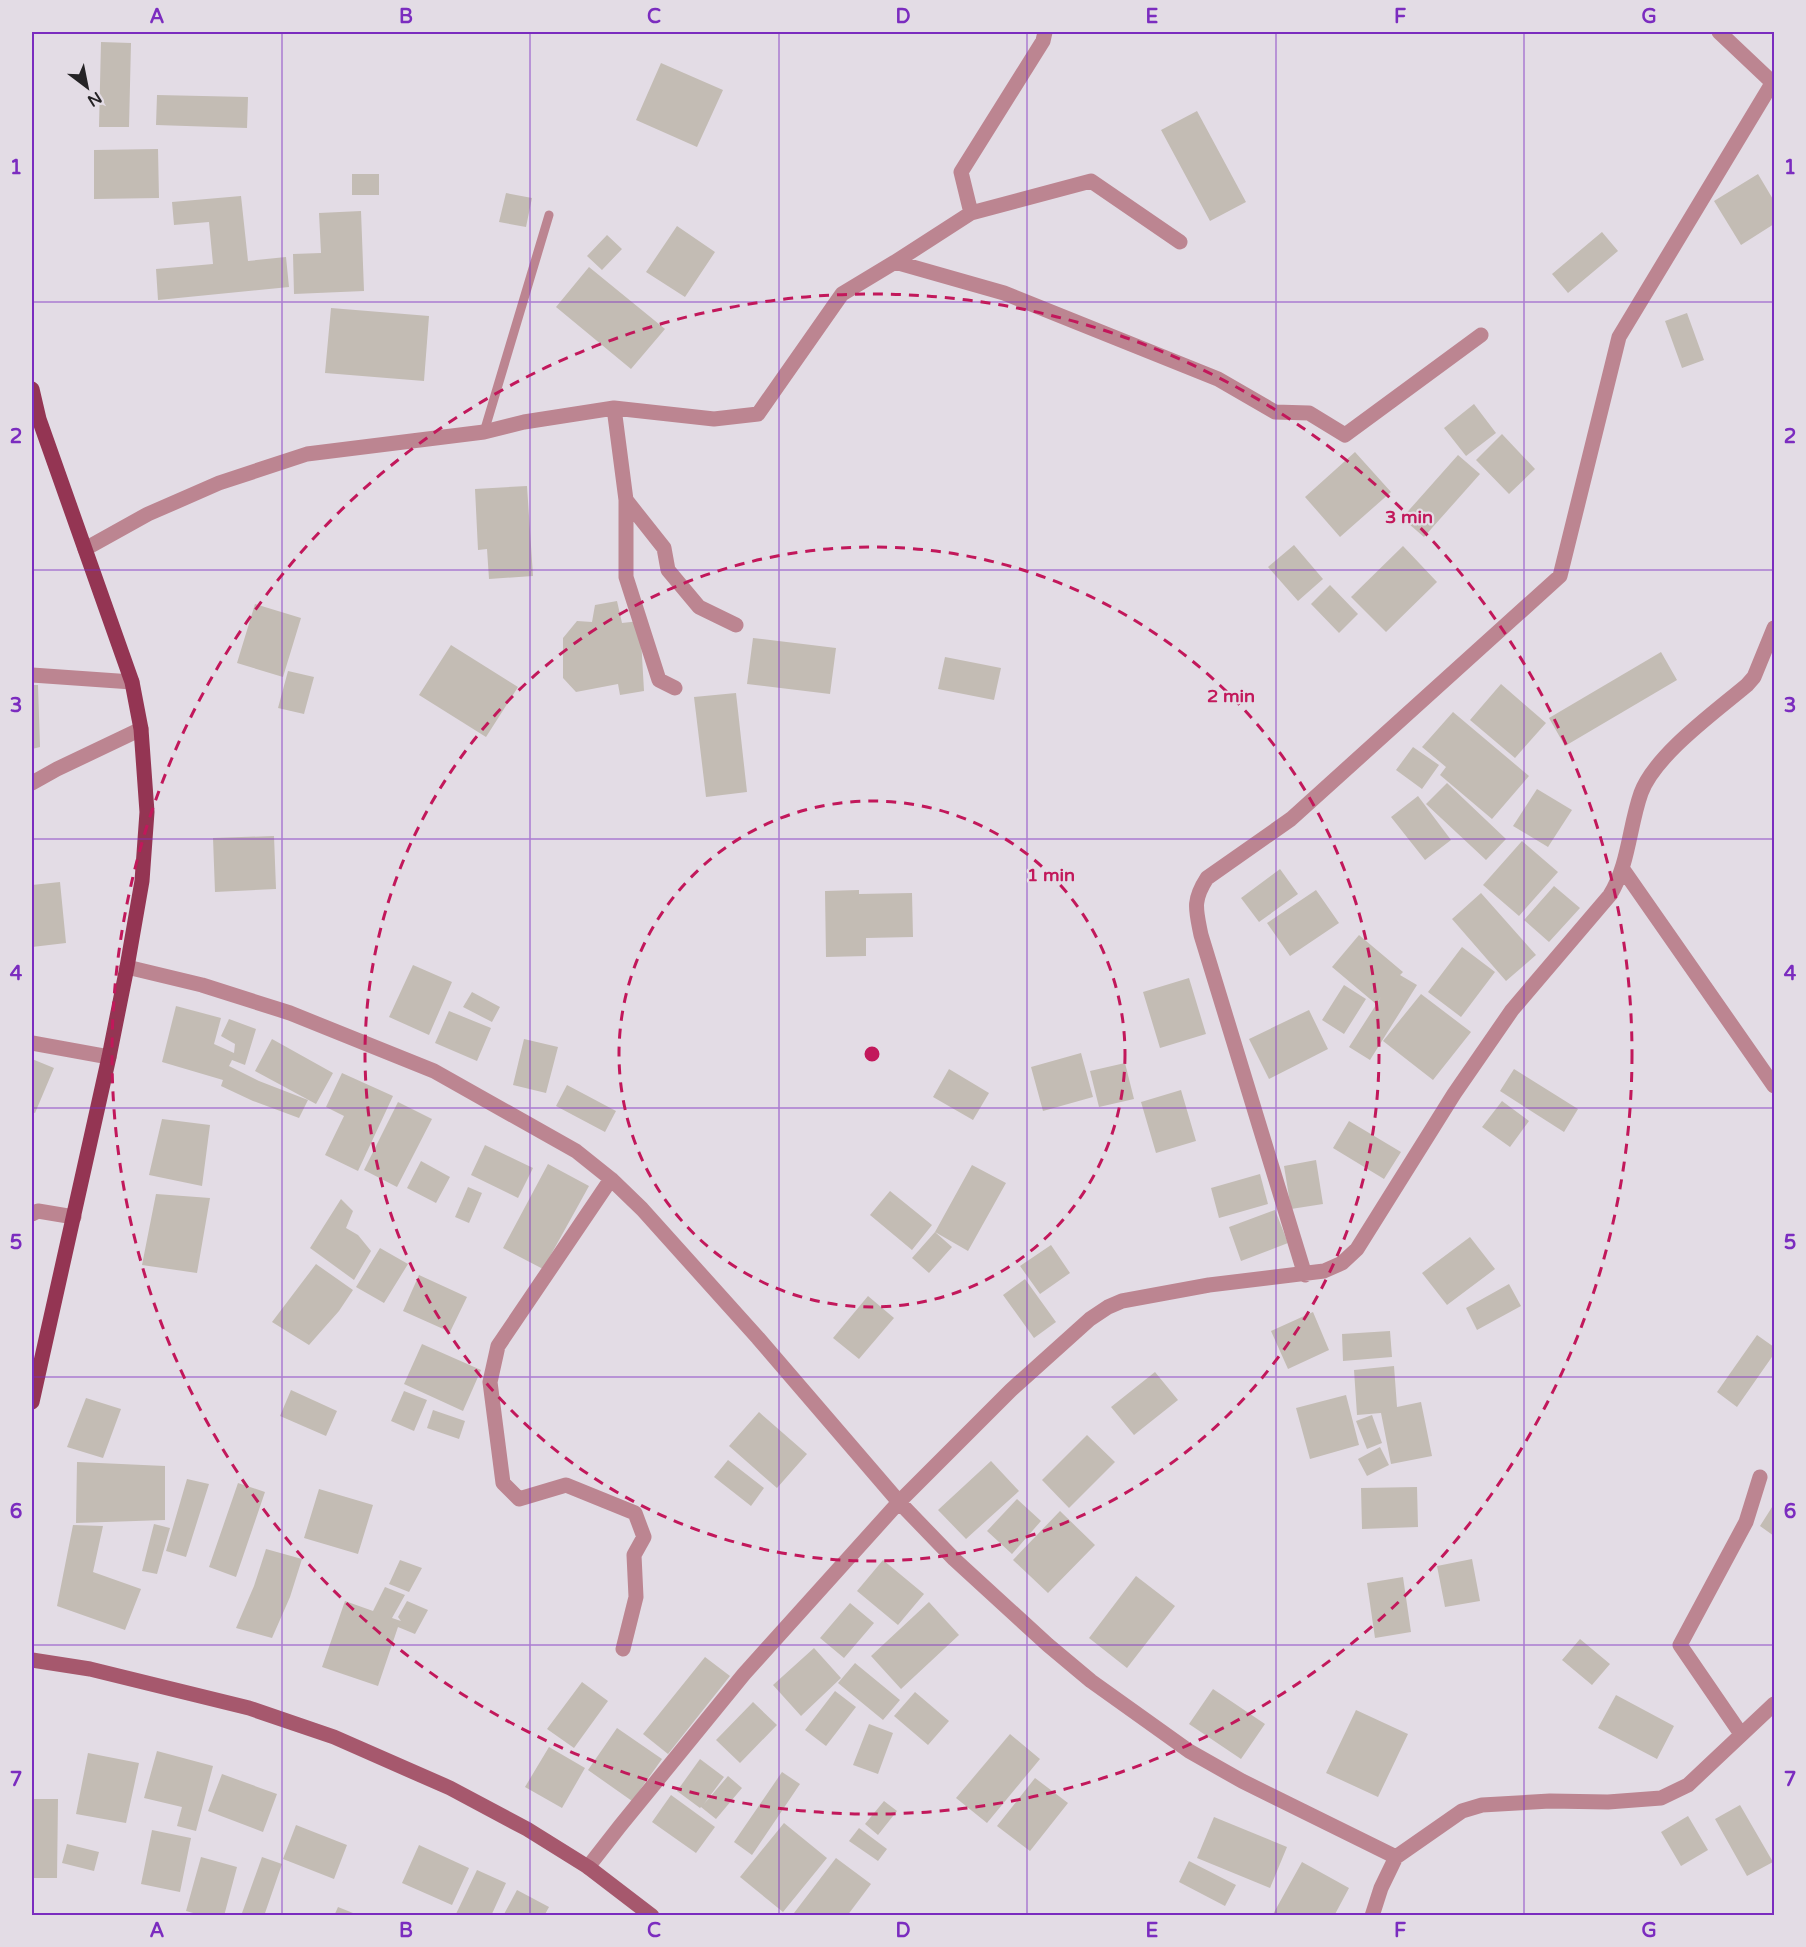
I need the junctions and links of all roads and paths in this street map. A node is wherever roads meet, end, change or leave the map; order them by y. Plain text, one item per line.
1 (1045, 32) edge
2 (1719, 32) edge
3 (1774, 83) edge
4 (970, 213) junction
5 (549, 215) dead end
6 (1180, 243) dead end
7 (895, 262) junction
8 (1481, 335) dead end
9 (32, 389) edge
10 (614, 408) junction
11 (484, 432) junction
12 (626, 500) junction
13 (85, 549) junction
14 (736, 625) dead end
15 (1774, 628) edge
16 (32, 675) edge
17 (132, 682) junction
18 (675, 688) dead end
19 (141, 729) junction
20 (32, 783) edge
21 (1622, 868) junction
22 (127, 967) junction
23 (32, 1043) edge
24 (109, 1057) junction
25 (1774, 1086) edge
26 (611, 1179) junction
27 (32, 1214) edge
28 (74, 1217) junction
29 (1305, 1275) junction
30 (32, 1402) edge
31 (1760, 1477) dead end
32 (899, 1502) junction
33 (623, 1649) dead end
34 (32, 1660) edge
35 (1774, 1704) edge
36 (1741, 1734) junction
37 (1396, 1857) junction
38 (588, 1867) junction
39 (652, 1916) edge
40 (1372, 1916) edge

1 - 4 street
2 - 3 street
3 - 29 street
4 - 6 street
4 - 7 street
5 - 11 lane
7 - 8 street
7 - 10 street
9 - 13 main road
10 - 11 street
10 - 12 street
11 - 13 street
12 - 14 street
12 - 18 street
13 - 17 main road
15 - 21 street
16 - 17 street
17 - 19 main road
19 - 20 street
19 - 22 main road
21 - 25 street
21 - 29 street
22 - 24 main road
22 - 26 street
23 - 24 street
24 - 28 main road
26 - 32 street
26 - 33 street
27 - 28 street
28 - 30 main road
29 - 32 street
31 - 36 street
32 - 37 street
32 - 38 street
34 - 38 street
35 - 36 street
36 - 37 street
37 - 40 street
38 - 39 street

